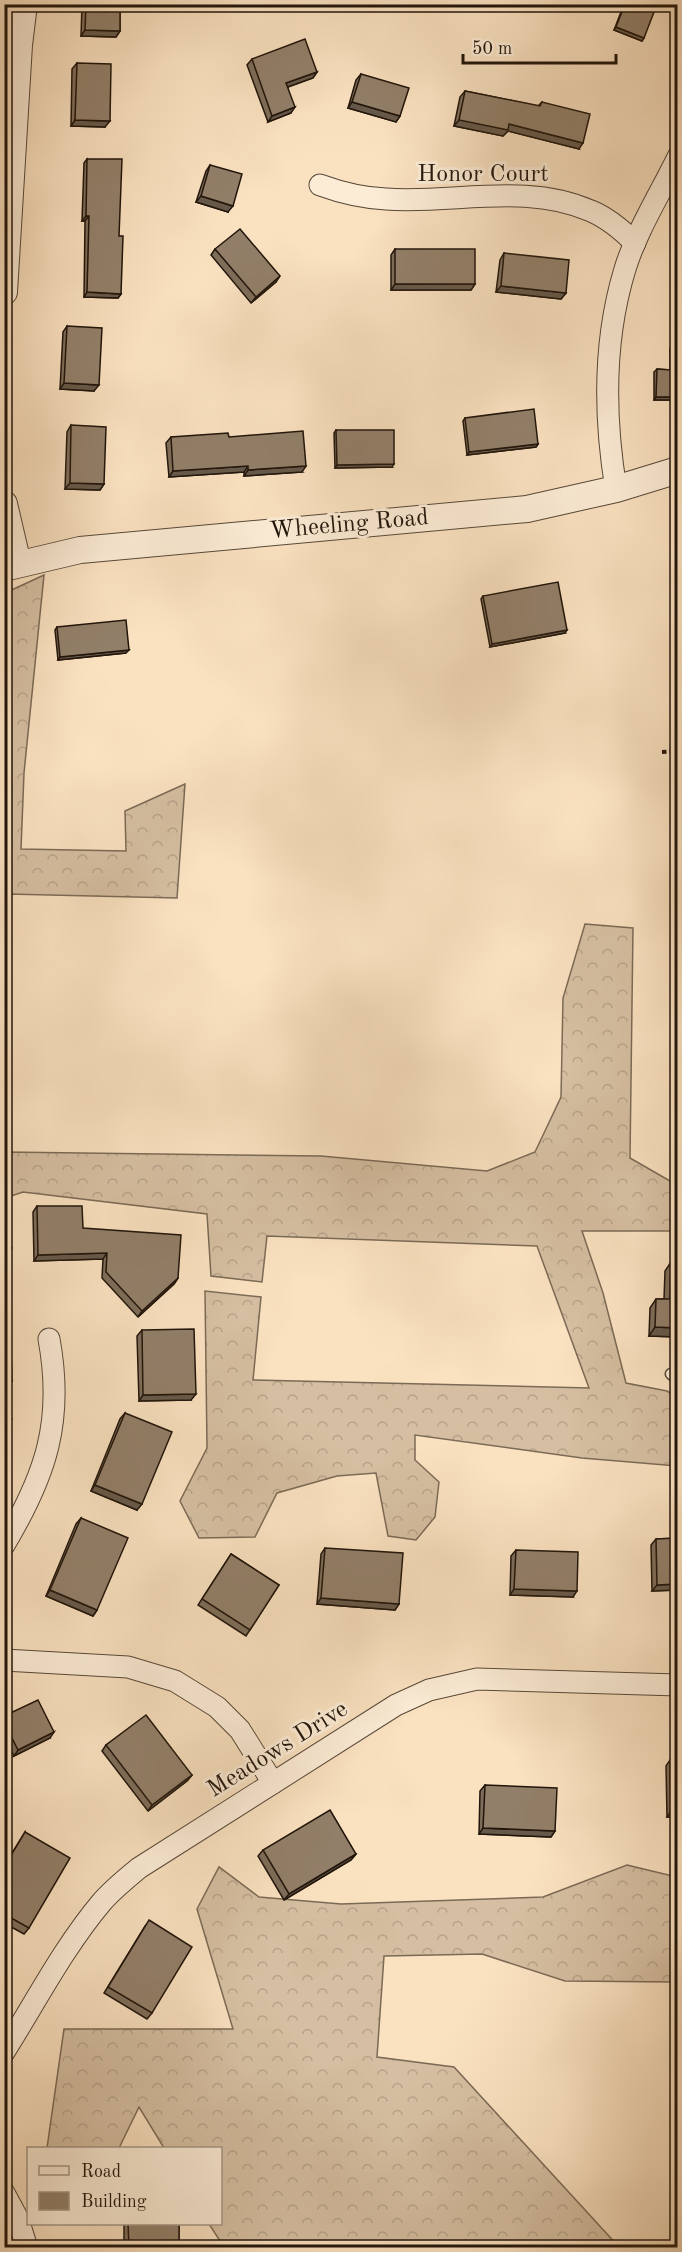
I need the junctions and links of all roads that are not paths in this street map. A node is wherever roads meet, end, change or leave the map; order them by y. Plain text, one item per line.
1 (24, 4) edge
2 (678, 157) edge
3 (320, 184) dead end
4 (635, 243) junction
5 (4, 292) edge
6 (678, 470) edge
7 (616, 489) junction
8 (4, 504) edge
9 (11, 566) edge
10 (49, 1339) dead end
11 (4, 1545) edge
12 (4, 1660) edge
13 (678, 1684) edge
14 (273, 1783) junction
15 (4, 2052) edge
16 (4, 2193) edge
17 (27, 2247) edge

1 - 5 street
2 - 4 street
3 - 4 street, Honor Court
4 - 7 street
6 - 7 street, Wheeling Road
7 - 9 street, Wheeling Road
8 - 9 street
10 - 11 street
12 - 14 street
13 - 14 street, Meadows Drive
14 - 15 street, Meadows Drive
16 - 17 street

